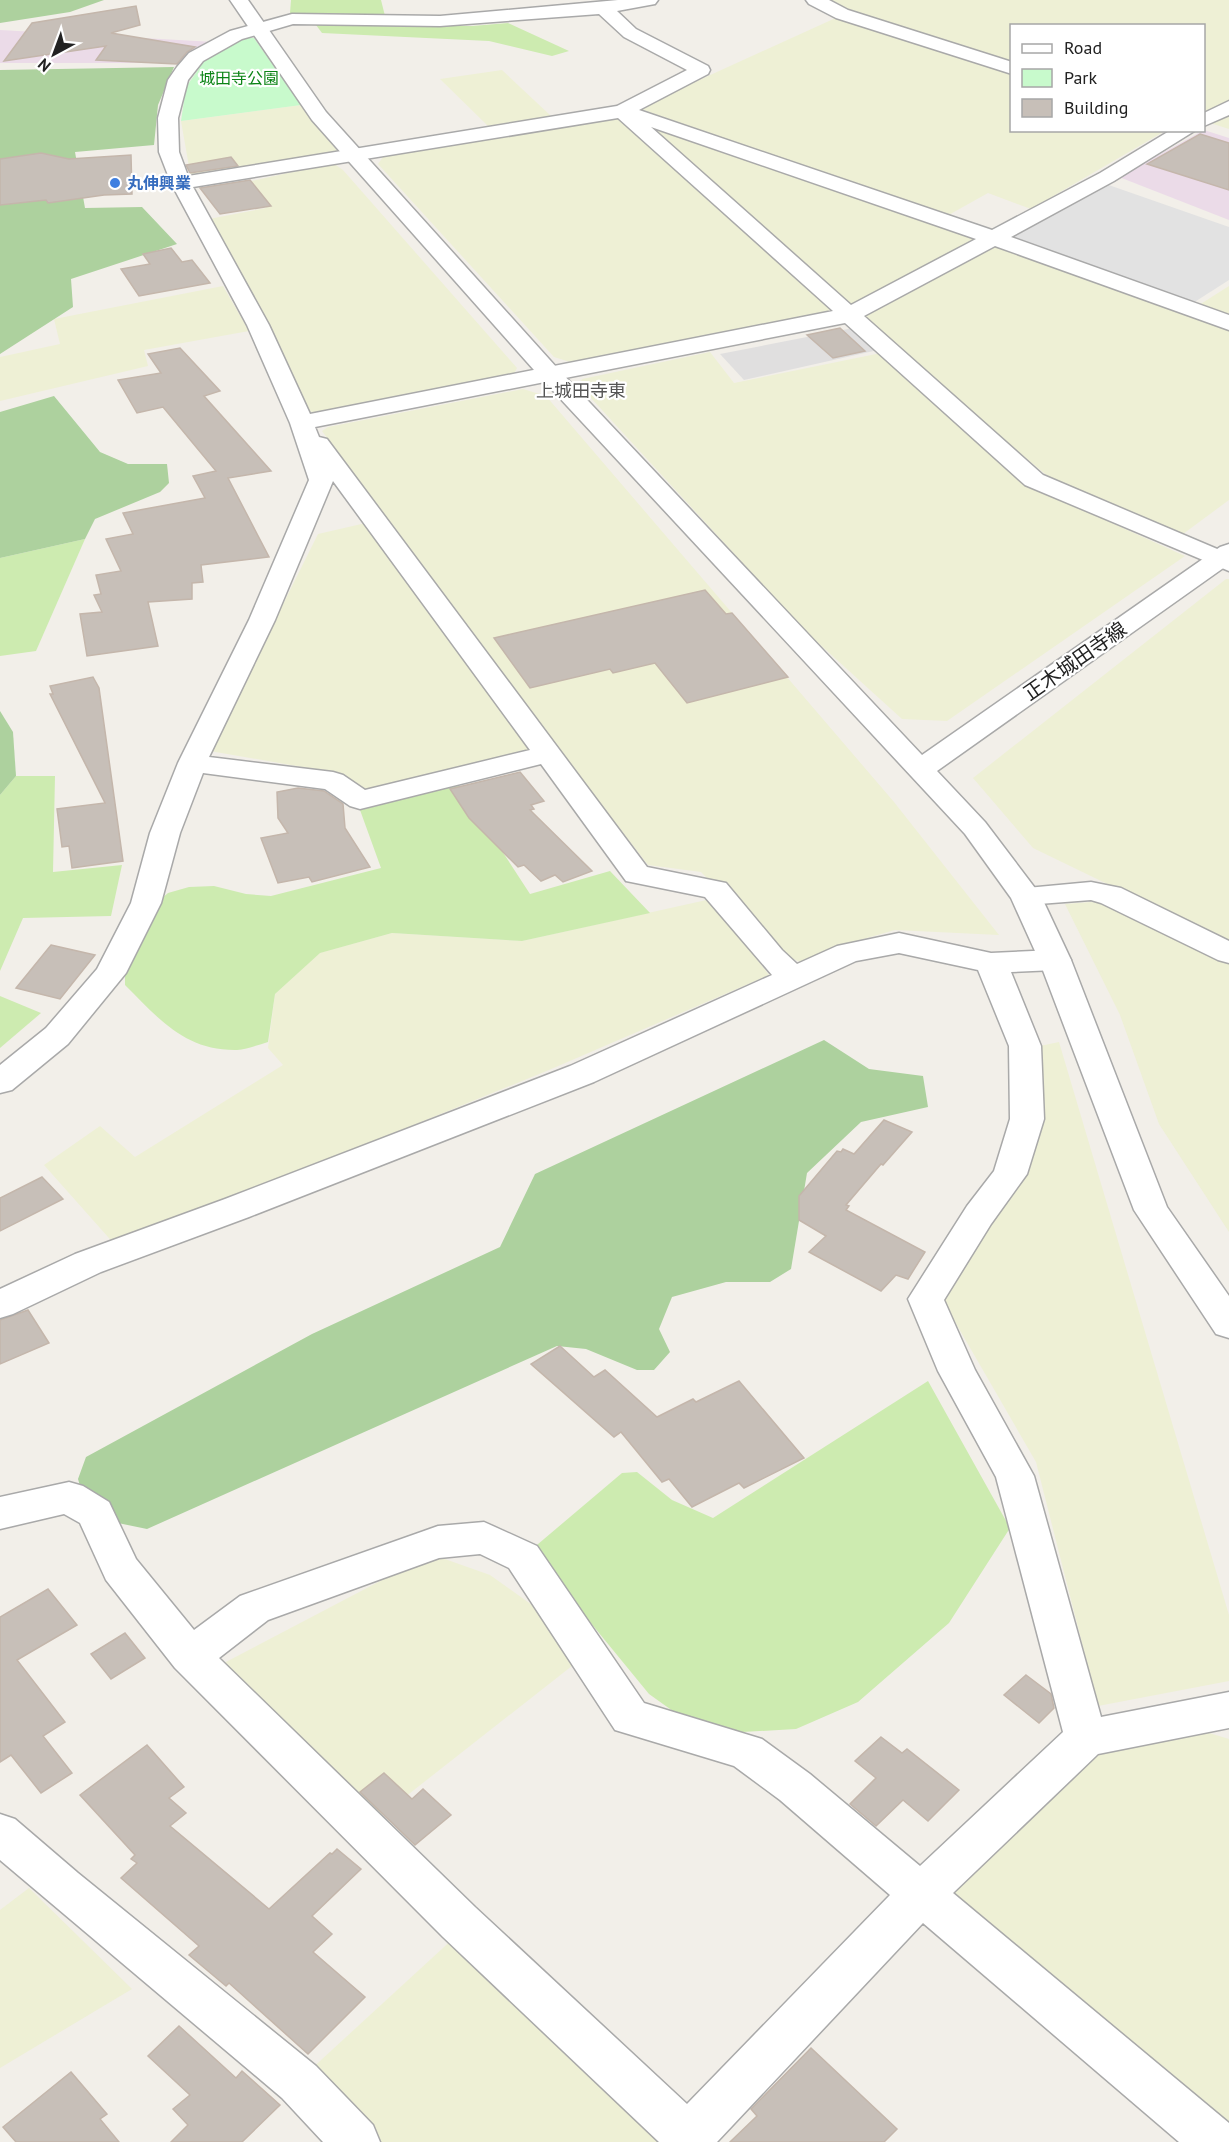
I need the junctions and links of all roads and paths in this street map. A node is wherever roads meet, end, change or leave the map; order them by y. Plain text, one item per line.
1 (649, 0) edge
2 (815, 0) edge
3 (603, 8) junction
4 (254, 12) edge
5 (1010, 68) edge
6 (1229, 107) edge
7 (622, 111) junction
8 (1209, 125) edge
9 (1183, 132) edge
10 (355, 156) junction
11 (181, 183) junction
12 (994, 238) junction
13 (849, 315) junction
14 (1229, 323) edge
15 (550, 374) junction
16 (302, 423) junction
17 (1226, 558) edge
18 (548, 754) junction
19 (192, 763) junction
20 (920, 770) junction
21 (1026, 896) junction
22 (1229, 953) edge
23 (1055, 960) junction
24 (991, 963) junction
25 (792, 977) junction
26 (0, 1082) edge
27 (0, 1305) edge
28 (1229, 1324) edge
29 (0, 1513) edge
30 (190, 1656) junction
31 (1229, 1710) edge
32 (1086, 1738) junction
33 (0, 1833) edge
34 (922, 1893) junction
35 (690, 2139) edge
36 (356, 2142) edge
37 (1215, 2142) edge

1 - 3 street
2 - 5 street
3 - 4 street
3 - 7 street
4 - 10 street
4 - 11 street
6 - 8 street
7 - 10 street
7 - 12 street
7 - 13 street
9 - 12 street
10 - 11 street
10 - 15 street
11 - 16 street
12 - 13 street
12 - 14 street
13 - 15 street
13 - 17 street
15 - 16 street
15 - 20 street
16 - 18 street
16 - 19 street
17 - 20 street, 正木城田寺線
18 - 19 street
18 - 25 street
19 - 26 street
20 - 21 street
21 - 22 street
21 - 23 street
23 - 24 street
23 - 28 street
24 - 25 street
24 - 32 street
25 - 27 street
29 - 30 street
30 - 34 street
30 - 35 street
31 - 32 street
32 - 34 street
33 - 36 street
34 - 35 street
34 - 37 street

